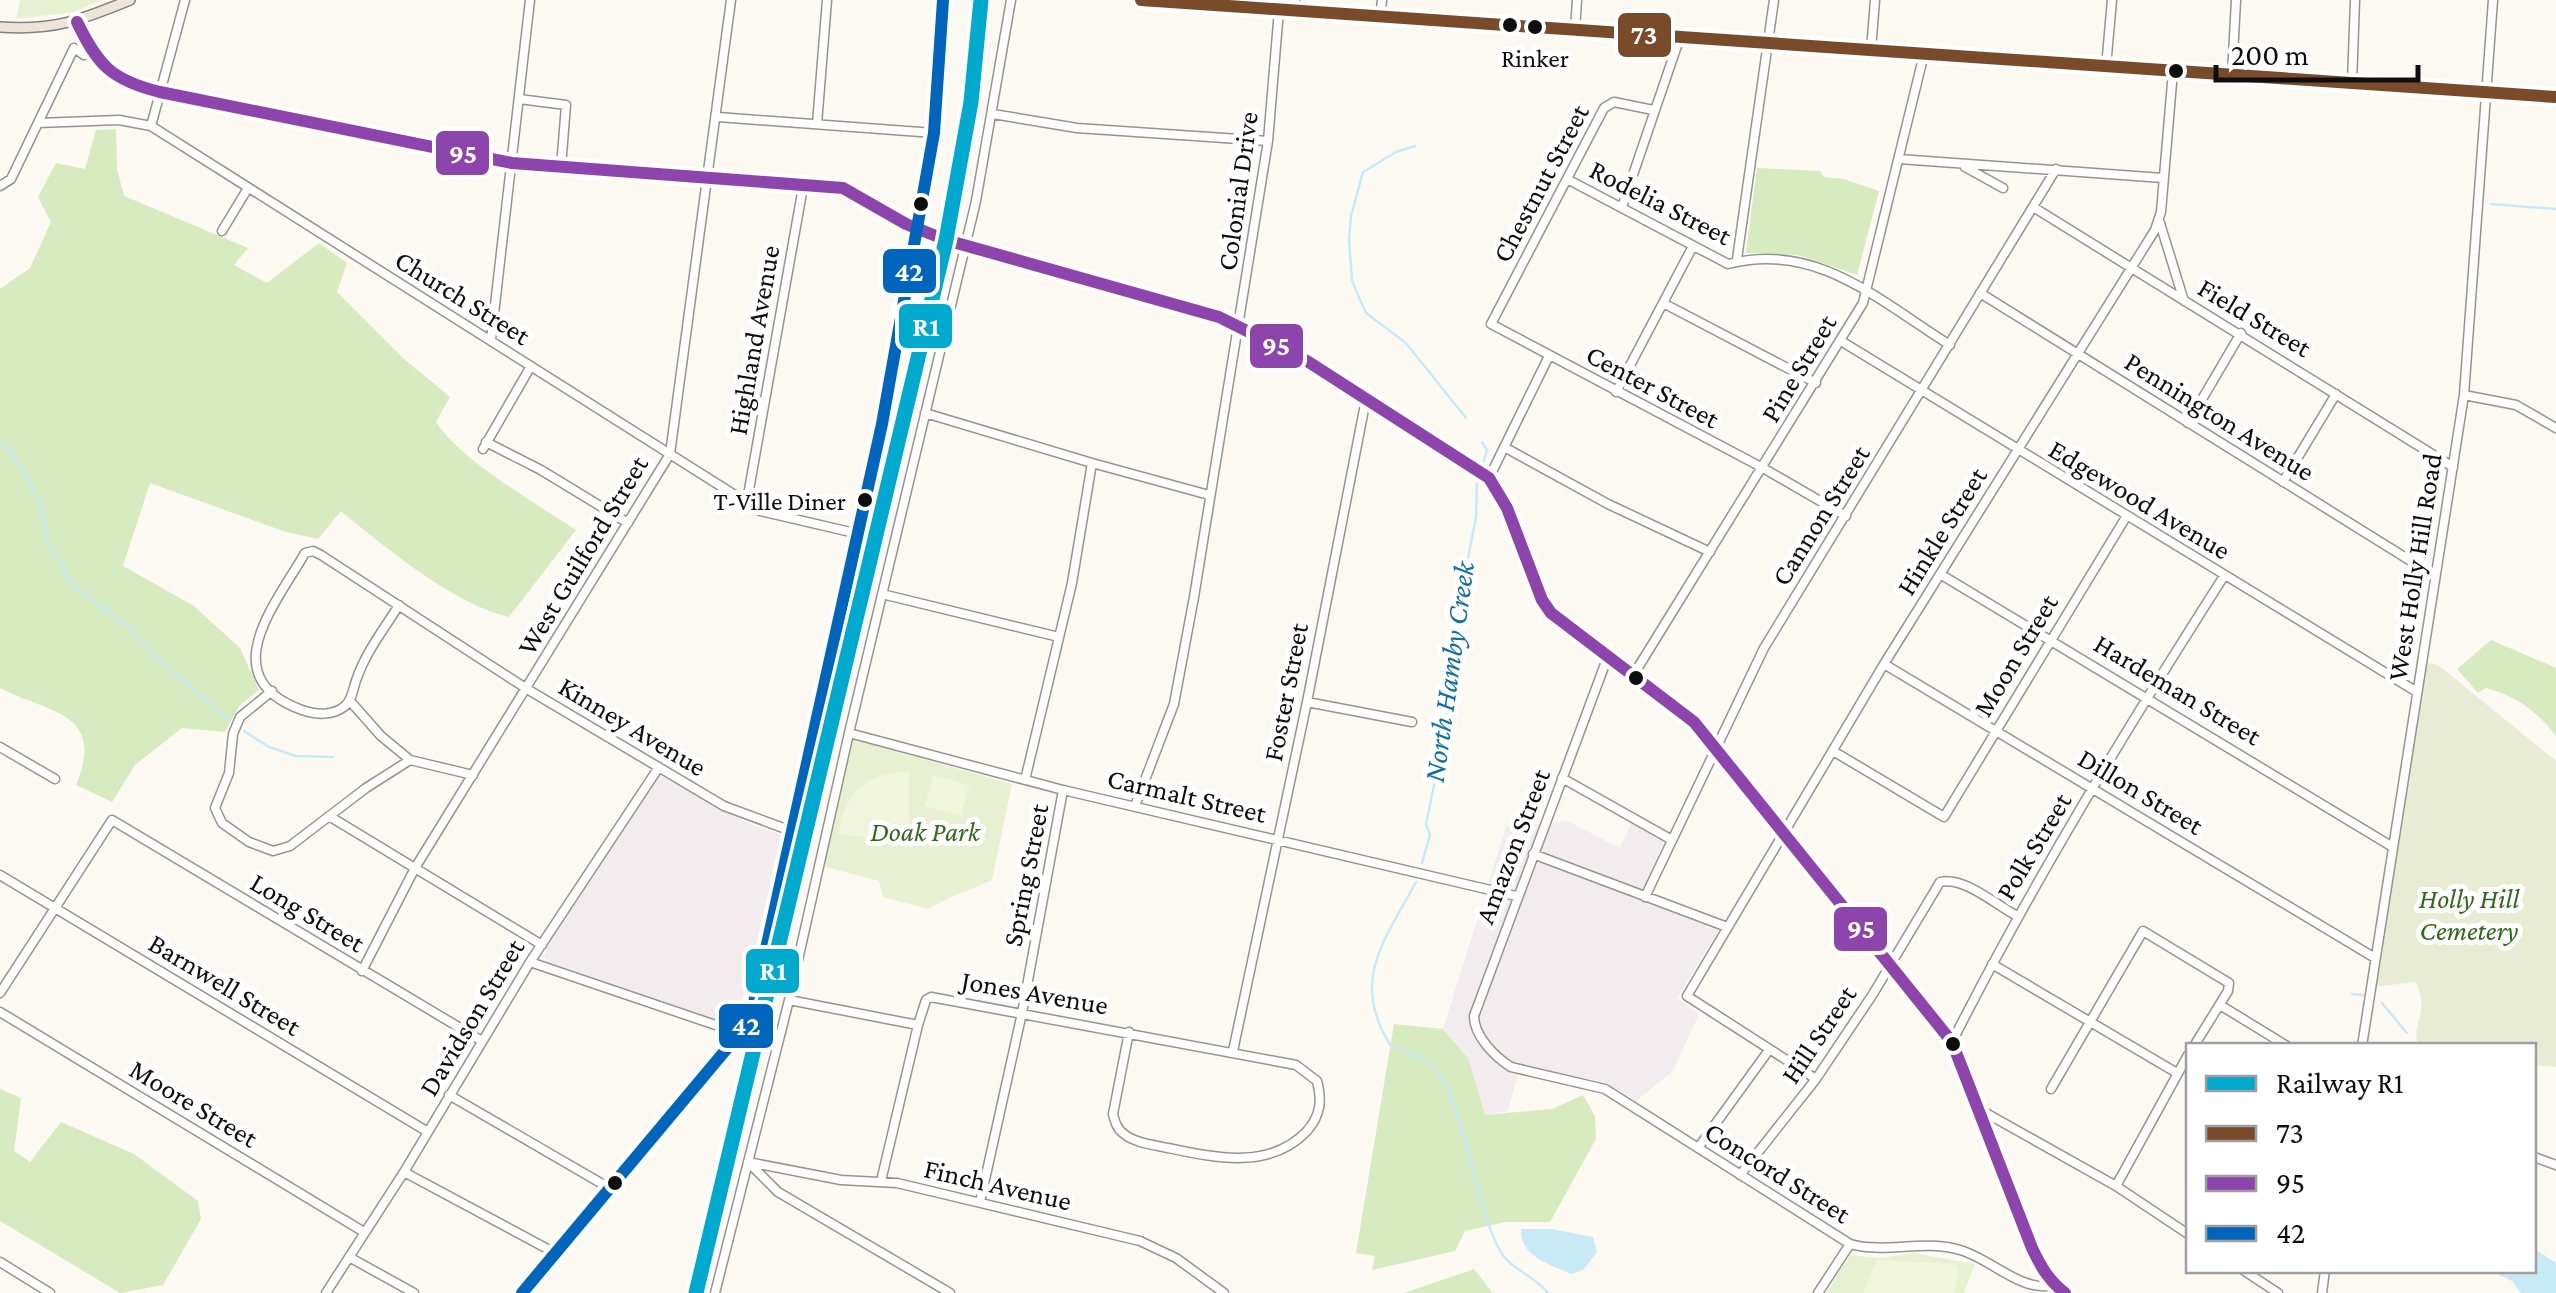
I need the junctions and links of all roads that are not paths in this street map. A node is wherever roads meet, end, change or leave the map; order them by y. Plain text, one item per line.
1 (130, 0) edge
2 (185, 0) edge
3 (530, 0) edge
4 (731, 0) edge
5 (827, 0) edge
6 (943, 0) edge
7 (1011, 0) edge
8 (1141, 0) edge
9 (1382, 0) edge
10 (1577, 0) edge
11 (1774, 0) edge
12 (1875, 0) edge
13 (2112, 0) edge
14 (2236, 0) edge
15 (2355, 0) edge
16 (2492, 0) edge
17 (1294, 5) edge
18 (1279, 10) junction
19 (1380, 17) junction
20 (77, 22) junction
21 (0, 27) edge
22 (1575, 30) junction
23 (1680, 37) junction
24 (1769, 42) junction
25 (1870, 50) junction
26 (92, 53) junction
27 (1924, 54) junction
28 (2106, 67) junction
29 (2173, 71) junction
30 (2232, 75) junction
31 (2352, 83) junction
32 (160, 92) junction
33 (2485, 92) junction
34 (2556, 97) edge
35 (519, 99) junction
36 (1654, 110) junction
37 (994, 114) junction
38 (718, 117) junction
39 (38, 122) junction
40 (817, 124) junction
41 (151, 126) junction
42 (934, 133) junction
43 (1268, 141) junction
44 (1899, 159) junction
45 (512, 163) junction
46 (1962, 165) junction
47 (562, 167) junction
48 (2056, 170) junction
49 (2163, 178) junction
50 (1568, 179) junction
51 (708, 180) junction
52 (0, 186) edge
53 (803, 186) junction
54 (248, 188) junction
55 (2003, 188) dead end
56 (1622, 207) junction
57 (2033, 207) junction
58 (2160, 220) junction
59 (918, 230) junction
60 (222, 231) dead end
61 (966, 246) junction
62 (1693, 246) junction
63 (1737, 259) junction
64 (2132, 268) junction
65 (1867, 293) junction
66 (1980, 293) junction
67 (2184, 301) junction
68 (1663, 302) junction
69 (1491, 324) joint
70 (1240, 326) junction
71 (2241, 334) junction
72 (490, 340) junction
73 (1842, 341) junction
74 (1950, 345) junction
75 (2078, 354) junction
76 (1549, 356) junction
77 (532, 366) junction
78 (1816, 383) junction
79 (1923, 391) junction
80 (1616, 392) junction
81 (2336, 394) junction
82 (2464, 394) junction
83 (1366, 399) junction
84 (925, 413) junction
85 (2188, 423) junction
86 (2556, 428) edge
87 (1504, 447) junction
88 (2018, 451) junction
89 (670, 454) junction
90 (1092, 464) junction
91 (2452, 467) junction
92 (1762, 468) junction
93 (1488, 478) junction
94 (2282, 482) junction
95 (1209, 494) junction
96 (747, 501) junction
97 (1846, 516) junction
98 (2126, 516) junction
99 (628, 524) junction
100 (859, 534) junction
101 (1710, 552) junction
102 (1940, 574) junction
103 (2224, 576) junction
104 (2436, 576) junction
105 (882, 594) junction
106 (399, 606) junction
107 (1059, 637) junction
108 (2050, 639) junction
109 (1608, 656) junction
110 (1884, 664) junction
111 (1634, 674) junction
112 (527, 689) junction
113 (272, 691) junction
114 (2417, 692) junction
115 (2148, 696) junction
116 (350, 701) junction
117 (1307, 702) junction
118 (1412, 722) dead end
119 (1996, 730) junction
120 (849, 733) junction
121 (1717, 748) junction
122 (1, 750) edge
123 (1833, 752) junction
124 (410, 760) junction
125 (659, 767) junction
126 (473, 775) junction
127 (1562, 778) junction
128 (55, 780) dead end
129 (1025, 780) junction
130 (2093, 789) junction
131 (1063, 790) junction
132 (1134, 806) junction
133 (329, 816) junction
134 (794, 832) junction
135 (1784, 833) junction
136 (1278, 839) junction
137 (1672, 840) junction
138 (2391, 846) junction
139 (1532, 854) junction
140 (414, 868) junction
141 (0, 875) edge
142 (1516, 896) junction
143 (1645, 897) junction
144 (56, 909) junction
145 (2017, 916) junction
146 (1727, 927) junction
147 (542, 945) junction
148 (2375, 958) junction
149 (530, 962) junction
150 (1992, 964) junction
151 (1889, 966) junction
152 (362, 971) junction
153 (0, 993) edge
154 (789, 1000) junction
155 (2220, 1005) junction
156 (0, 1012) edge
157 (1022, 1013) junction
158 (2090, 1022) junction
159 (918, 1026) junction
160 (1129, 1032) junction
161 (742, 1034) junction
162 (482, 1041) junction
163 (1952, 1042) junction
164 (2196, 1043) edge
165 (2282, 1043) edge
166 (2362, 1043) edge
167 (1491, 1049) joint
168 (1769, 1050) junction
169 (1233, 1051) junction
170 (2186, 1057) edge
171 (2177, 1073) junction
172 (1816, 1080) junction
173 (2051, 1089) dead end
174 (449, 1096) junction
175 (1977, 1108) junction
176 (428, 1132) junction
177 (1698, 1148) junction
178 (748, 1162) junction
179 (404, 1172) junction
180 (1740, 1176) junction
181 (881, 1181) junction
182 (2116, 1186) junction
183 (611, 1189) junction
184 (980, 1202) junction
185 (364, 1232) junction
186 (2186, 1233) edge
187 (1850, 1244) junction
188 (557, 1254) junction
189 (349, 1256) junction
190 (3, 1264) edge
191 (2248, 1273) edge
192 (0, 1274) edge
193 (2052, 1290) edge
194 (50, 1293) edge
195 (326, 1293) edge
196 (414, 1293) edge
197 (522, 1293) edge
198 (714, 1293) edge
199 (950, 1293) edge
200 (1224, 1293) edge
201 (1818, 1293) edge
202 (2066, 1293) edge
203 (2278, 1293) edge

1 - 20 main road
2 - 32 street
3 - 35 street
4 - 38 street, West Guilford Street
5 - 40 street
6 - 42 main road
7 - 37 street
8 - 18 main road
9 - 19 street
10 - 22 street
11 - 24 street
12 - 25 street
13 - 28 street
14 - 30 street
15 - 31 street
16 - 33 street, West Holly Hill Road
17 - 18 main road
17 - 19 main road
18 - 43 street, Colonial Drive
19 - 22 main road
20 - 21 main road
20 - 26 street
22 - 23 main road
23 - 24 main road
23 - 36 street
24 - 25 main road
24 - 63 street
25 - 27 main road
26 - 32 street
26 - 39 street
27 - 28 main road
27 - 44 street, Pine Street
28 - 29 main road
29 - 30 main road
29 - 49 street, Hinkle Street
30 - 31 main road
31 - 33 main road
32 - 41 street
32 - 45 street
33 - 34 main road
33 - 82 street, West Holly Hill Road
35 - 45 street
35 - 47 street
36 - 50 street, Chestnut Street
36 - 56 street
37 - 43 street
37 - 61 street
38 - 40 street
38 - 51 street, West Guilford Street
39 - 41 street, Church Street
39 - 52 street
40 - 42 street
41 - 54 street, Church Street
42 - 59 main road
43 - 70 street, Colonial Drive
44 - 46 street
44 - 65 street, Pine Street
45 - 47 street
45 - 72 street
46 - 48 street
46 - 55 street
47 - 51 street
48 - 49 street
48 - 57 street, Cannon Street
49 - 58 street, Hinkle Street
50 - 56 street, Rodelia Street
50 - 69 street, Chestnut Street
51 - 53 street
51 - 89 street, West Guilford Street
53 - 59 street
53 - 96 street, Highland Avenue
54 - 60 street
54 - 72 street, Church Street
56 - 62 street, Rodelia Street
57 - 64 street, Field Street
57 - 66 street, Cannon Street
58 - 64 street, Hinkle Street
58 - 67 street
59 - 61 street
59 - 100 main road
61 - 70 street
61 - 84 street
62 - 63 street, Rodelia Street
62 - 68 street
63 - 65 street, Rodelia Street
64 - 67 street, Field Street
64 - 75 street, Hinkle Street
65 - 73 street, Pine Street
65 - 74 street, Rodelia Street
66 - 74 street, Cannon Street
66 - 75 street, Pennington Avenue
67 - 71 street, Field Street
68 - 78 street
68 - 80 street
69 - 76 street, Center Street
70 - 83 street
70 - 95 street, Colonial Drive
71 - 81 street, Field Street
71 - 85 street
72 - 77 street, Church Street
73 - 78 street, Pine Street
73 - 79 street, Edgewood Avenue
74 - 79 street, Cannon Street
75 - 85 street, Pennington Avenue
75 - 88 street, Hinkle Street
76 - 80 street, Center Street
76 - 87 street
77 - 89 street, Church Street
77 - 99 street
78 - 92 street, Pine Street
79 - 88 street, Edgewood Avenue
79 - 97 street, Cannon Street
80 - 92 street, Center Street
81 - 91 street, Field Street
81 - 94 street
82 - 86 street
82 - 91 street, West Holly Hill Road
83 - 93 street
83 - 117 street, Foster Street
84 - 90 street
84 - 105 street
85 - 94 street, Pennington Avenue
87 - 93 street
87 - 101 street
88 - 98 street, Edgewood Avenue
88 - 102 street, Hinkle Street
89 - 96 street, Church Street
89 - 99 street, West Guilford Street
90 - 95 street
90 - 107 street, Spring Street
91 - 104 street, West Holly Hill Road
92 - 97 street, Center Street
92 - 101 street, Pine Street
93 - 109 street
94 - 104 street, Pennington Avenue
95 - 132 street, Colonial Drive
96 - 100 street, Church Street
97 - 121 street, Cannon Street
98 - 103 street, Edgewood Avenue
98 - 108 street, Moon Street
99 - 112 street, West Guilford Street
100 - 134 main road
101 - 111 street, Pine Street
102 - 108 street, Hardeman Street
102 - 110 street, Hinkle Street
103 - 114 street, Edgewood Avenue
103 - 115 street, Polk Street
104 - 114 street, West Holly Hill Road
105 - 107 street
105 - 120 street
106 - 112 street, Kinney Avenue
106 - 113 street, Kinney Avenue
106 - 116 street
107 - 129 street, Spring Street
108 - 115 street, Hardeman Street
108 - 119 street, Moon Street
109 - 111 street
109 - 127 street, Amazon Street
110 - 119 street, Dillon Street
110 - 123 street, Hinkle Street
111 - 121 street
112 - 125 street, Kinney Avenue
112 - 126 street, West Guilford Street
113 - 116 street
113 - 133 street
114 - 138 street, West Holly Hill Road
115 - 130 street, Polk Street
115 - 138 street, Hardeman Street
116 - 124 street
117 - 118 street
117 - 136 street, Foster Street
119 - 123 street, Moon Street
119 - 130 street, Dillon Street
120 - 129 street, Carmalt Street
120 - 154 street
121 - 135 street
121 - 137 street, Cannon Street
122 - 128 street
123 - 135 street, Hinkle Street
124 - 126 street
124 - 133 street
125 - 134 street, Kinney Avenue
125 - 147 street, Davidson Street
126 - 140 street, West Guilford Street
127 - 137 street
127 - 139 street, Amazon Street
129 - 131 street, Carmalt Street
130 - 145 street, Polk Street
130 - 148 street, Dillon Street
131 - 132 street, Carmalt Street
131 - 157 street, Spring Street
132 - 136 street, Carmalt Street
133 - 140 street
134 - 161 main road
135 - 146 street, Hinkle Street
135 - 151 street
136 - 142 street, Carmalt Street
136 - 169 street, Foster Street
137 - 143 street, Cannon Street
138 - 148 street, West Holly Hill Road
139 - 142 street, Amazon Street
139 - 143 street
140 - 147 street
140 - 152 street, West Guilford Street
141 - 144 street, Barnwell Street
142 - 167 street, Amazon Street
143 - 146 street
144 - 152 street, Long Street
144 - 153 street
144 - 176 street, Barnwell Street
145 - 150 street, Polk Street
145 - 151 street, Hill Street
146 - 168 street, Hinkle Street
147 - 149 street, Davidson Street
148 - 166 street, West Holly Hill Road
149 - 161 street
149 - 162 street, Davidson Street
150 - 158 street
150 - 163 street, Polk Street
151 - 163 street
151 - 172 street, Hill Street
152 - 162 street, Long Street
154 - 159 street
154 - 178 street
155 - 158 street
155 - 164 street
155 - 165 street
156 - 185 street, Moore Street
157 - 159 street, Jones Avenue
157 - 160 street, Jones Avenue
157 - 184 street, Spring Street
158 - 171 street
158 - 173 street
159 - 181 street
160 - 169 street, Jones Avenue
160 - 169 street, Jones Avenue
161 - 183 main road
162 - 174 street, Davidson Street
163 - 175 street
167 - 177 street, Concord Street
168 - 172 street
168 - 177 street
170 - 171 street
171 - 182 street
172 - 180 street, Hill Street
174 - 176 street, Davidson Street
174 - 183 street
175 - 182 street
175 - 193 street
176 - 179 street, Davidson Street
177 - 180 street, Concord Street
178 - 181 street, Finch Avenue
178 - 198 street
178 - 199 street
179 - 185 street, Davidson Street
179 - 188 street
180 - 187 street, Concord Street
181 - 184 street, Finch Avenue
182 - 186 street
183 - 188 main road
184 - 200 street, Finch Avenue
185 - 189 street, Davidson Street
187 - 193 street, Concord Street
187 - 201 street
188 - 197 main road
189 - 195 street, Davidson Street
189 - 196 street
190 - 192 street
190 - 194 street
191 - 203 street
193 - 202 street

